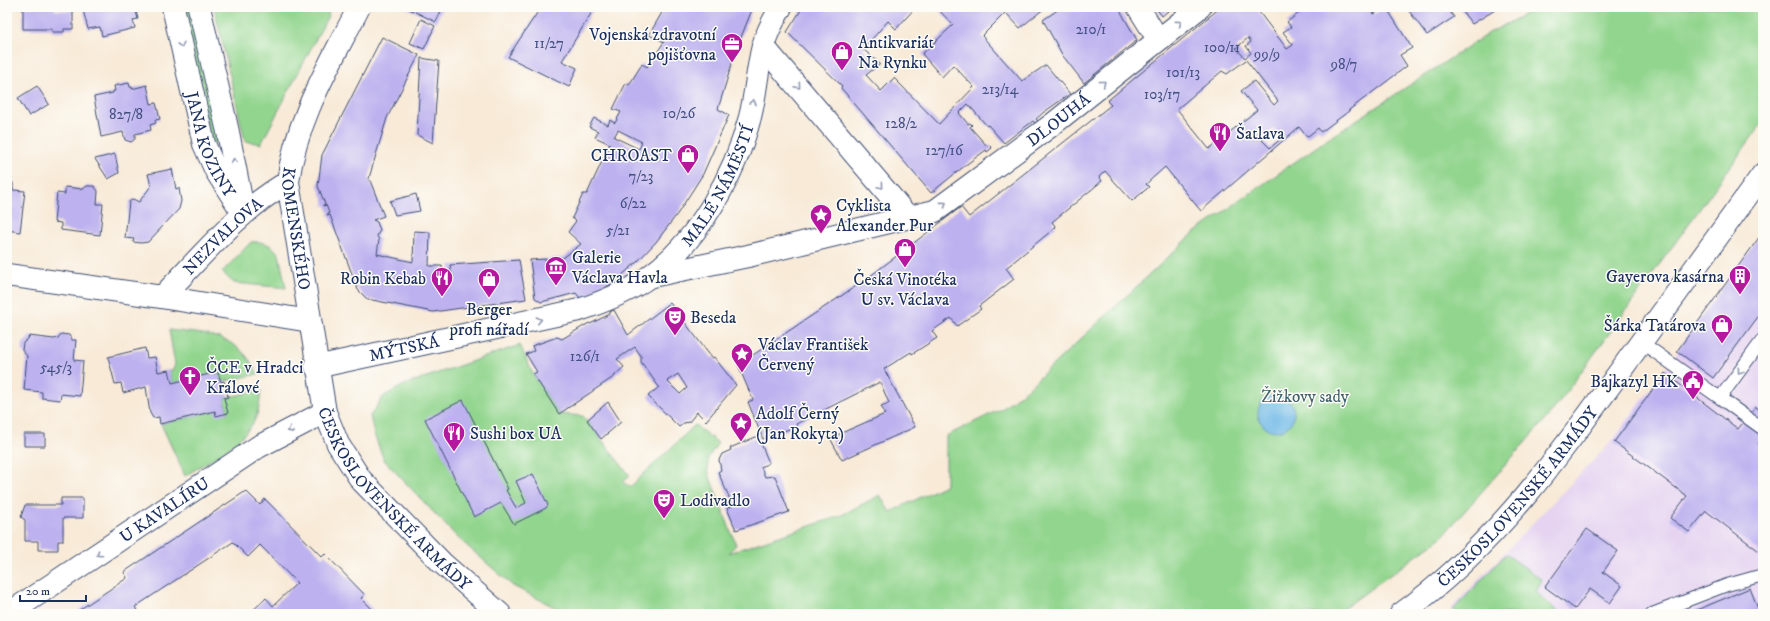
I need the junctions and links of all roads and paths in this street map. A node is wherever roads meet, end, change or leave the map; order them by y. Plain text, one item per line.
1 (173, 7) edge
2 (200, 7) edge
3 (359, 7) edge
4 (781, 7) edge
5 (1138, 7) edge
6 (1200, 7) edge
7 (767, 36) junction
8 (1158, 39) junction
9 (1763, 174) edge
10 (288, 182) junction
11 (243, 213) junction
12 (908, 217) junction
13 (7, 275) edge
14 (649, 277) junction
15 (162, 297) junction
16 (310, 321) junction
17 (1763, 339) edge
18 (1642, 342) junction
19 (316, 367) junction
20 (1720, 398) junction
21 (325, 412) junction
22 (1763, 429) edge
23 (1763, 574) edge
24 (1410, 611) edge
25 (498, 613) edge
26 (8, 614) edge
27 (1652, 614) edge

1 -> 11 street, JANA KOZINY
11 -> 2 street, JANA KOZINY
3 - 10 street, KOMENSKÉHO
4 - 7 street, MALÉ NÁMĚSTÍ
5 - 8 street
8 -> 6 street, DLOUHÁ
7 -> 12 street
14 -> 7 street, MALÉ NÁMĚSTÍ
12 -> 8 street, DLOUHÁ
9 - 18 street, ČESKOSLOVENSKÉ ARMÁDY
10 - 11 street, NEZVALOVA
10 - 16 street, KOMENSKÉHO
11 - 15 street, NEZVALOVA
12 - 14 street, MALÉ NÁMĚSTÍ
13 - 15 street, NEZVALOVA
19 -> 14 street, MÝTSKÁ
15 - 16 street, NEZVALOVA
16 - 19 street, KOMENSKÉHO
17 -> 20 lane
18 - 20 lane
18 - 24 street, ČESKOSLOVENSKÉ ARMÁDY
19 - 21 street, ČESKOSLOVENSKÉ ARMÁDY
20 - 22 lane
21 - 25 street, ČESKOSLOVENSKÉ ARMÁDY
21 -> 26 street, U KAVALÍRU
23 - 27 lane

